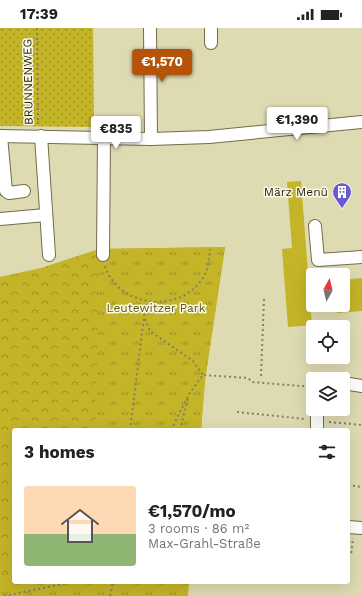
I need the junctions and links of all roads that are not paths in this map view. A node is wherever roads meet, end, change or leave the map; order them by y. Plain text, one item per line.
1 (150, 28) edge
2 (211, 28) edge
3 (211, 43) dead end
4 (362, 122) edge
5 (1, 136) edge
6 (40, 136) junction
7 (104, 138) junction
8 (151, 139) junction
9 (24, 191) dead end
10 (46, 215) junction
11 (0, 219) edge
12 (315, 226) dead end
13 (48, 254) dead end
14 (103, 255) road end
15 (362, 257) edge
16 (350, 384) edge
17 (362, 386) edge

1 - 8 street
2 - 3 street
4 - 8 street
5 - 6 street
5 - 9 street
6 - 7 street
6 - 10 street
7 - 8 street
7 - 14 street
10 - 11 street
10 - 13 street
12 - 15 street
16 - 17 street

